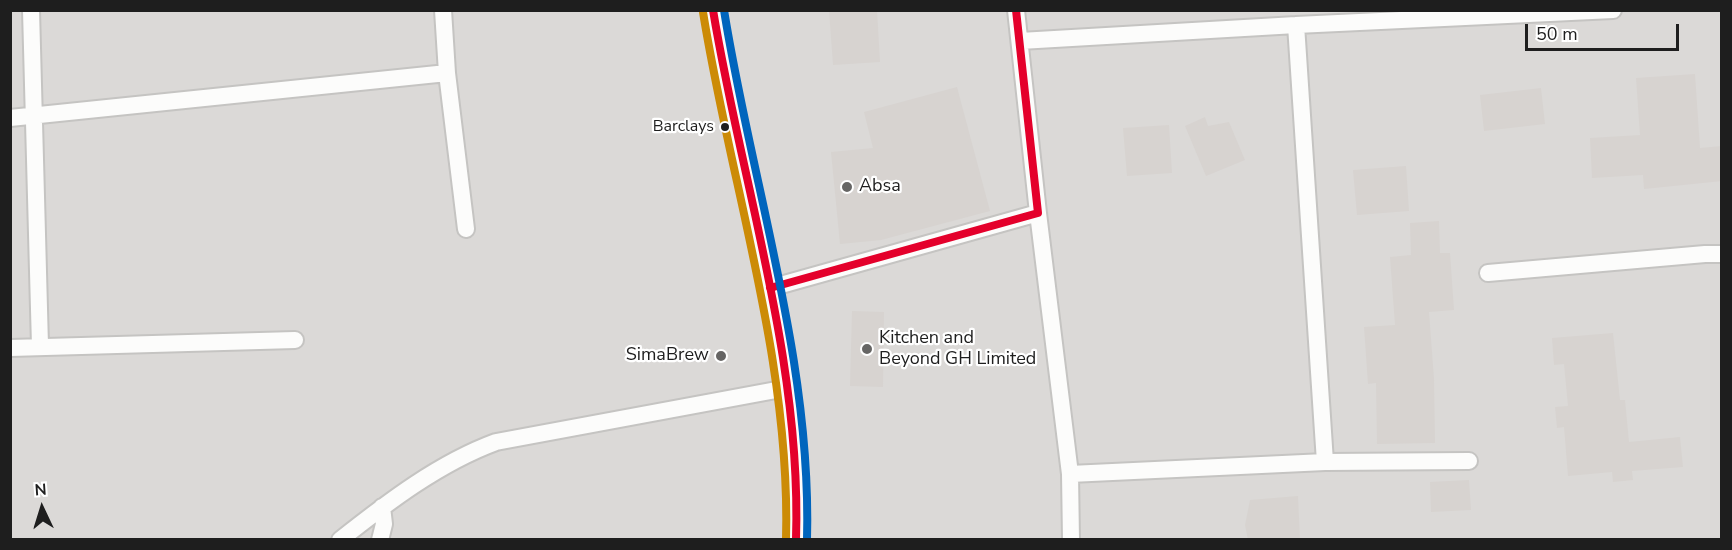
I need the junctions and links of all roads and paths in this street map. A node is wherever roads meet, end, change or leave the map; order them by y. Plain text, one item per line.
1 (31, 10) edge
2 (443, 10) edge
3 (1016, 10) edge
4 (1613, 10) edge
5 (715, 19) edge
6 (1296, 25) junction
7 (1020, 41) junction
8 (447, 73) junction
9 (35, 117) junction
10 (10, 118) edge
11 (1038, 213) junction
12 (466, 229) dead end
13 (1722, 254) edge
14 (1488, 273) dead end
15 (770, 288) junction
16 (295, 340) dead end
17 (40, 346) junction
18 (10, 348) edge
19 (787, 388) junction
20 (1468, 461) dead end
21 (1325, 462) junction
22 (1070, 474) junction
23 (382, 507) junction
24 (340, 540) edge
25 (380, 540) edge
26 (796, 540) edge
27 (1071, 540) edge

1 - 9 street
2 - 8 street
3 - 7 street
4 - 6 street
5 - 15 street
6 - 7 street
6 - 21 street
7 - 11 street
8 - 9 street
8 - 12 street
9 - 10 street
9 - 17 street
11 - 15 street
11 - 22 street
13 - 14 street
15 - 19 street
16 - 17 street
17 - 18 street
19 - 23 street
19 - 26 street
20 - 21 street
21 - 22 street
22 - 27 street
23 - 24 street
23 - 25 street

